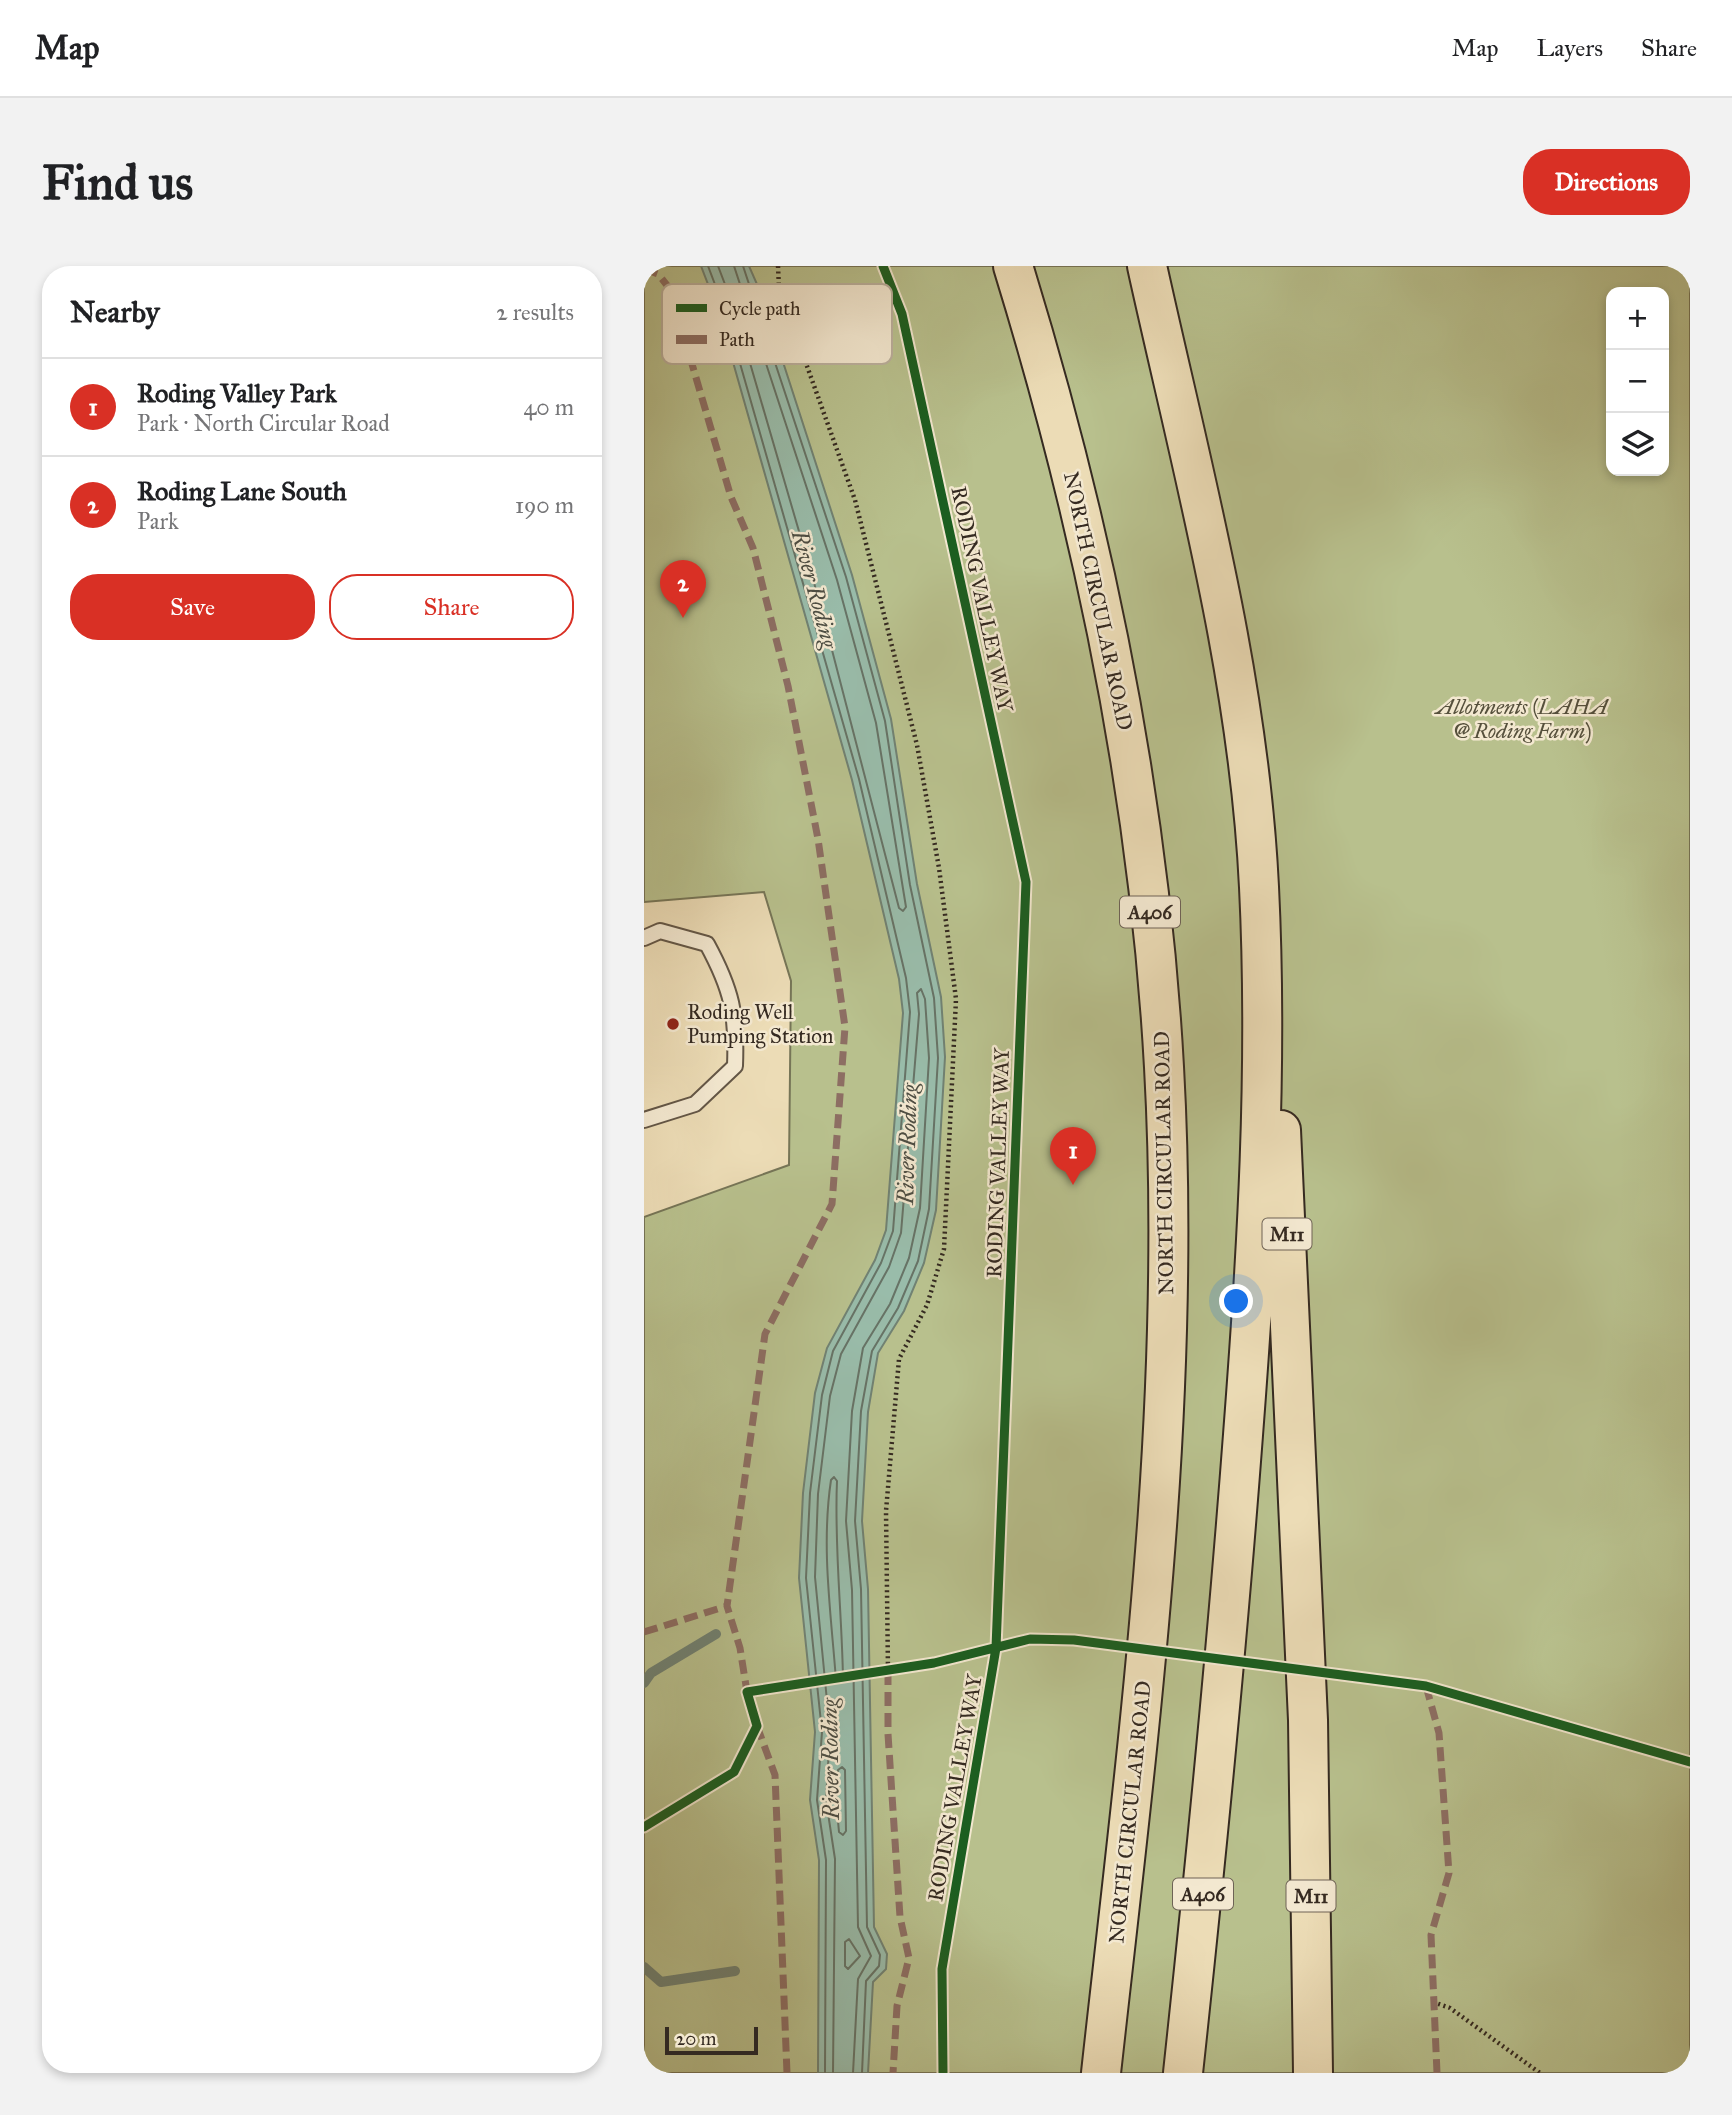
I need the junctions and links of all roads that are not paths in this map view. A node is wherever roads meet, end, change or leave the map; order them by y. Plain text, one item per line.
1 (1013, 266) edge
2 (1147, 266) edge
3 (1259, 884) junction
4 (644, 938) edge
5 (644, 1120) edge
6 (1101, 2073) edge
7 (1183, 2073) edge
8 (1313, 2073) edge

1 - 6 highway, NORTH CIRCULAR ROAD / A406
2 - 3 highway, A406
3 - 7 highway, A406
3 - 8 highway, M11
4 - 5 lane

